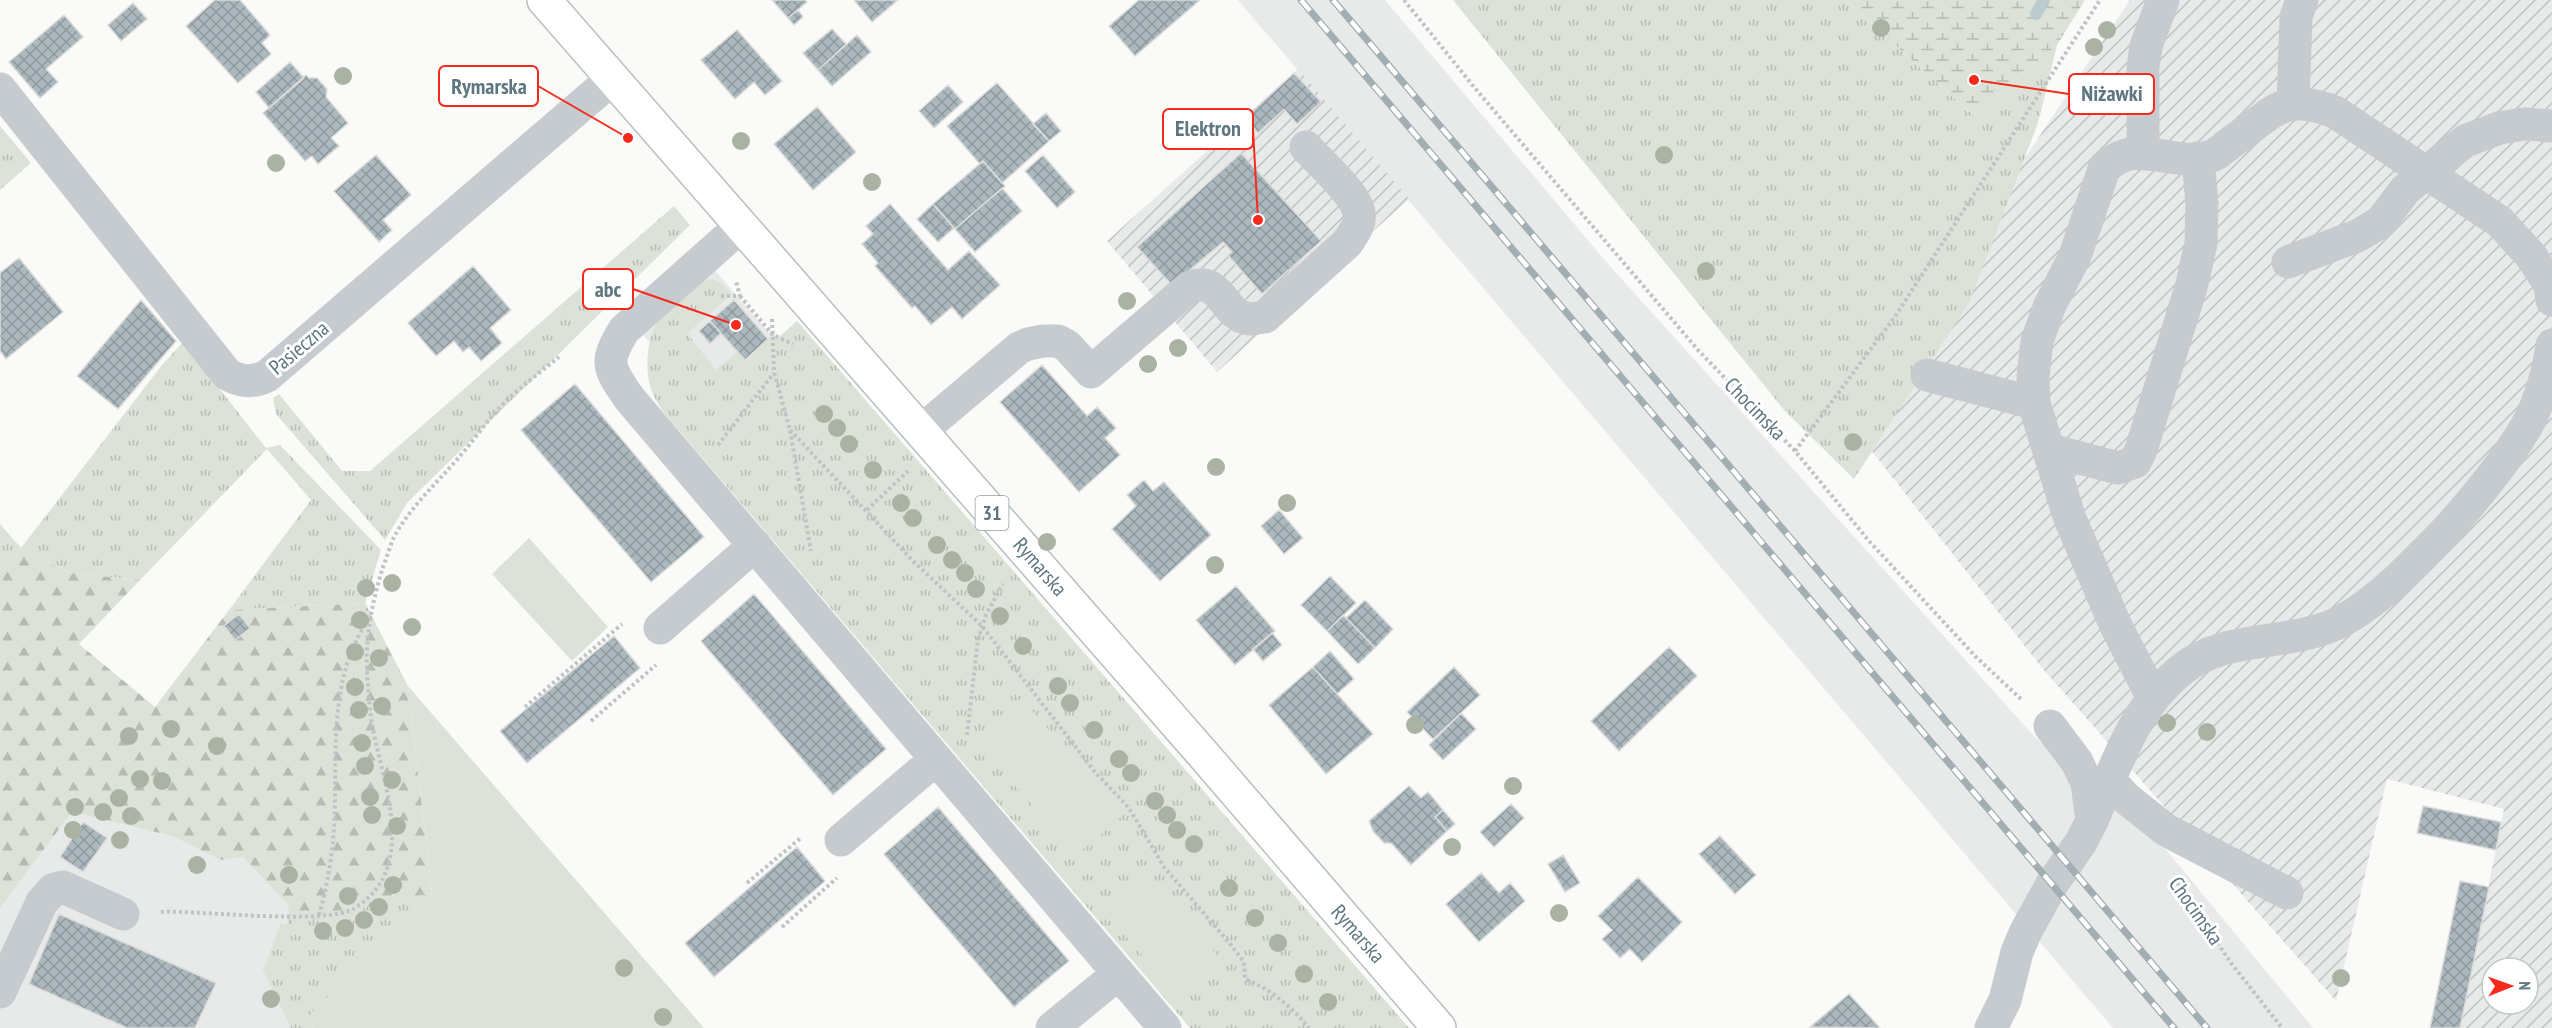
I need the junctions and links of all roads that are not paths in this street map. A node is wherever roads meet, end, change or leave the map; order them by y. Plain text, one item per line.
1 (544, 0) edge
2 (2163, 0) edge
3 (2302, 0) edge
4 (612, 79) junction
5 (0, 89) edge
6 (2293, 103) junction
7 (2552, 126) edge
8 (1306, 147) dead end
9 (2143, 154) junction
10 (2198, 158) junction
11 (2427, 173) junction
12 (741, 226) junction
13 (2288, 262) dead end
14 (2552, 300) edge
15 (2552, 345) edge
16 (1927, 375) dead end
17 (2034, 402) junction
18 (2540, 427) edge
19 (921, 431) junction
20 (2050, 450) junction
21 (755, 545) junction
22 (660, 628) dead end
23 (2153, 698) junction
24 (2050, 726) road end
25 (946, 772) junction
26 (2110, 781) junction
27 (2092, 821) junction
28 (841, 840) dead end
29 (2287, 893) dead end
30 (123, 914) road end
31 (1118, 974) junction
32 (0, 992) edge
33 (1052, 1028) edge
34 (1165, 1028) edge
35 (1439, 1028) edge
36 (1991, 1028) edge

1 - 4 main road, Rymarska / 31
2 - 9 street
3 - 6 street
4 - 5 street, Pasieczna
4 - 12 main road, Rymarska / 31
6 - 10 street
6 - 11 street
7 - 11 street
8 - 19 street
9 - 10 street
9 - 17 street
10 - 20 street
11 - 13 street
11 - 14 street
12 - 19 main road, Rymarska / 31
12 - 21 street
15 - 18 street
16 - 17 street
17 - 20 street
18 - 23 street
19 - 35 main road, Rymarska / 31
20 - 23 street
21 - 22 street
21 - 25 street
23 - 26 street
24 - 27 street
25 - 28 street
25 - 31 street
26 - 27 street
26 - 29 street
27 - 36 street
30 - 32 street
31 - 33 street
31 - 34 street

